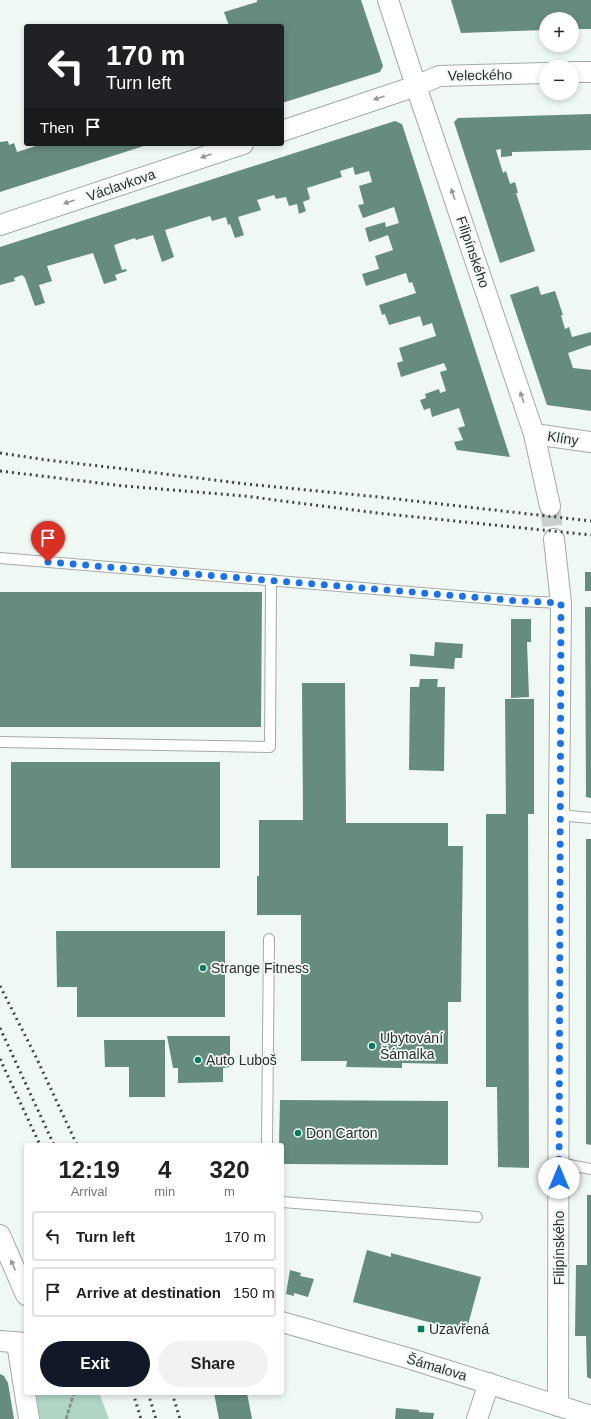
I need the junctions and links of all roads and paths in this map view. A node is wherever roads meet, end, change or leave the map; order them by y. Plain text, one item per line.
1 (388, 0) edge
2 (579, 72) edge
3 (591, 72) edge
4 (539, 73) edge
5 (416, 86) junction
6 (284, 130) edge
7 (237, 146) edge
8 (0, 225) edge
9 (534, 434) junction
10 (591, 442) edge
11 (550, 506) tunnel mouth
12 (554, 539) tunnel mouth
13 (0, 558) edge
14 (271, 580) junction
15 (561, 603) junction
16 (0, 742) edge
17 (559, 815) junction
18 (591, 818) edge
19 (269, 939) dead end
20 (267, 1143) edge
21 (559, 1163) junction
22 (591, 1169) edge
23 (284, 1202) edge
24 (477, 1217) dead end
25 (0, 1236) edge
26 (24, 1290) edge
27 (284, 1323) edge
28 (14, 1342) edge
29 (489, 1383) junction
30 (24, 1393) edge
31 (24, 1395) edge
32 (73, 1395) edge
33 (558, 1406) junction
34 (591, 1416) edge
35 (29, 1419) edge
36 (66, 1419) edge
37 (477, 1419) edge

1 - 5 street, Filipínského
2 - 3 street
4 - 5 street, Veleckého
5 -> 6 street
9 -> 5 street, Filipínského
7 -> 8 street, Václavkova
9 - 10 street, Klíny
9 - 11 street, Filipínského
12 - 15 street, Filipínského
13 - 14 lane
14 - 15 lane
14 - 16 lane
15 - 17 street, Filipínského
17 - 18 lane
17 - 21 street, Filipínského
19 - 20 lane
21 - 22 lane
21 - 33 street, Filipínského
23 - 24 lane
26 -> 25 street
27 - 29 street, Šámalova
28 - 30 street
29 - 33 street, Šámalova
29 - 37 street
31 - 35 street
32 - 36 path
33 - 34 street, Šámalova

